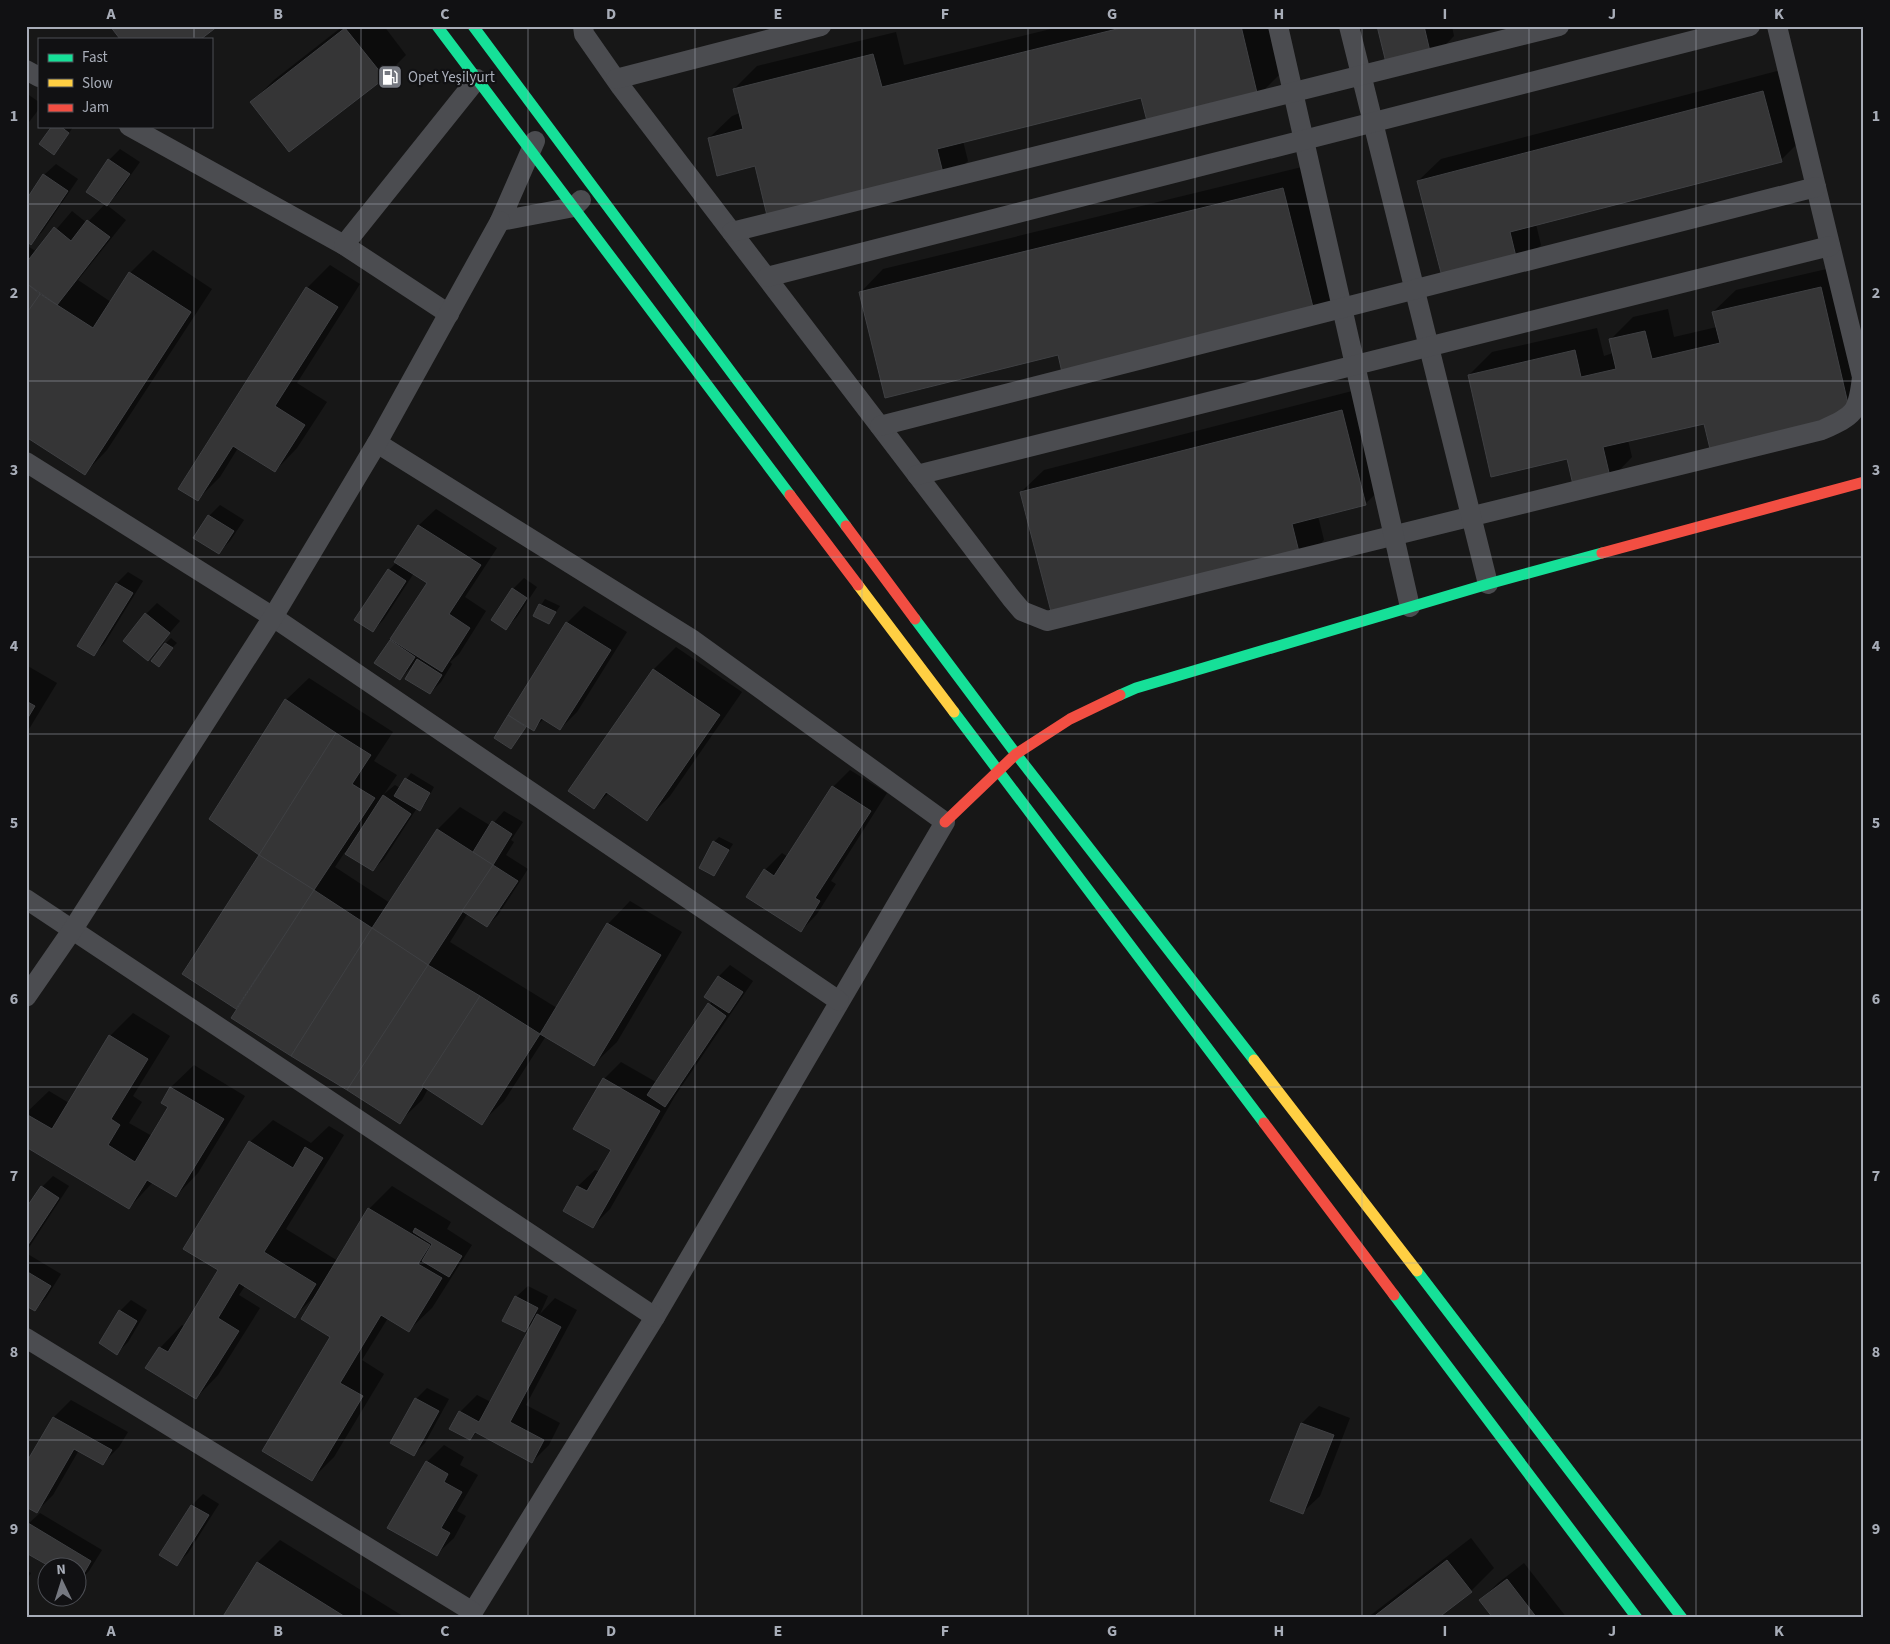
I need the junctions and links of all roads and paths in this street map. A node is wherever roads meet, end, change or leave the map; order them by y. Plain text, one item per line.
1 (437, 26) edge
2 (473, 26) edge
3 (583, 26) edge
4 (821, 26) edge
5 (1278, 26) edge
6 (1349, 26) edge
7 (1559, 26) edge
8 (1750, 26) edge
9 (1777, 26) edge
10 (26, 70) edge
11 (38, 76) edge
12 (1361, 76) junction
13 (477, 79) junction
14 (616, 79) junction
15 (1293, 93) junction
16 (1373, 122) junction
17 (544, 124) junction
18 (132, 128) edge
19 (1304, 140) junction
20 (530, 150) junction
21 (592, 188) junction
22 (1816, 188) junction
23 (574, 207) junction
24 (500, 222) junction
25 (732, 232) junction
26 (344, 245) junction
27 (1830, 246) junction
28 (767, 277) junction
29 (1415, 290) junction
30 (1342, 308) junction
31 (450, 314) junction
32 (1429, 346) junction
33 (1355, 365) junction
34 (880, 426) junction
35 (377, 443) junction
36 (26, 462) edge
37 (917, 475) junction
38 (1864, 482) edge
39 (1471, 517) junction
40 (1394, 536) junction
41 (1488, 584) junction
42 (1410, 607) junction
43 (273, 617) junction
44 (1016, 754) junction
45 (998, 771) junction
46 (945, 822) junction
47 (26, 899) edge
48 (73, 929) junction
49 (26, 996) edge
50 (840, 1000) junction
51 (655, 1317) junction
52 (26, 1338) edge
53 (471, 1615) edge
54 (1637, 1618) edge
55 (1682, 1618) edge

1 - 13 street
2 - 17 street
3 - 14 street
4 - 14 street
5 - 15 street
6 - 12 street
7 - 12 street
8 - 16 street
9 - 22 street
10 - 11 street
12 - 15 street
12 - 16 street
13 - 20 street
13 - 26 street
14 - 25 street
15 - 19 street
15 - 25 street
16 - 19 street
16 - 29 street
17 - 20 street
17 - 21 street
18 - 26 street
19 - 28 street
19 - 30 street
20 - 23 street
20 - 24 street
21 - 23 street
21 - 44 street
22 - 27 street
22 - 29 street
23 - 24 street
23 - 45 street
24 - 31 street
25 - 28 street
26 - 31 street
27 - 32 street
27 - 39 street
28 - 34 street
29 - 30 street
29 - 32 street
30 - 33 street
30 - 34 street
31 - 35 street
32 - 33 street
32 - 39 street
33 - 37 street
33 - 40 street
34 - 37 street
35 - 43 street
35 - 46 street
36 - 43 street
37 - 40 street
38 - 41 street
39 - 40 street
39 - 41 street
40 - 42 street
41 - 42 street
42 - 44 street
43 - 48 street
43 - 50 street
44 - 45 street
44 - 55 street
45 - 46 street
45 - 54 street
46 - 50 street
47 - 48 street
48 - 49 street
48 - 51 street
50 - 51 street
51 - 53 street
52 - 53 street

